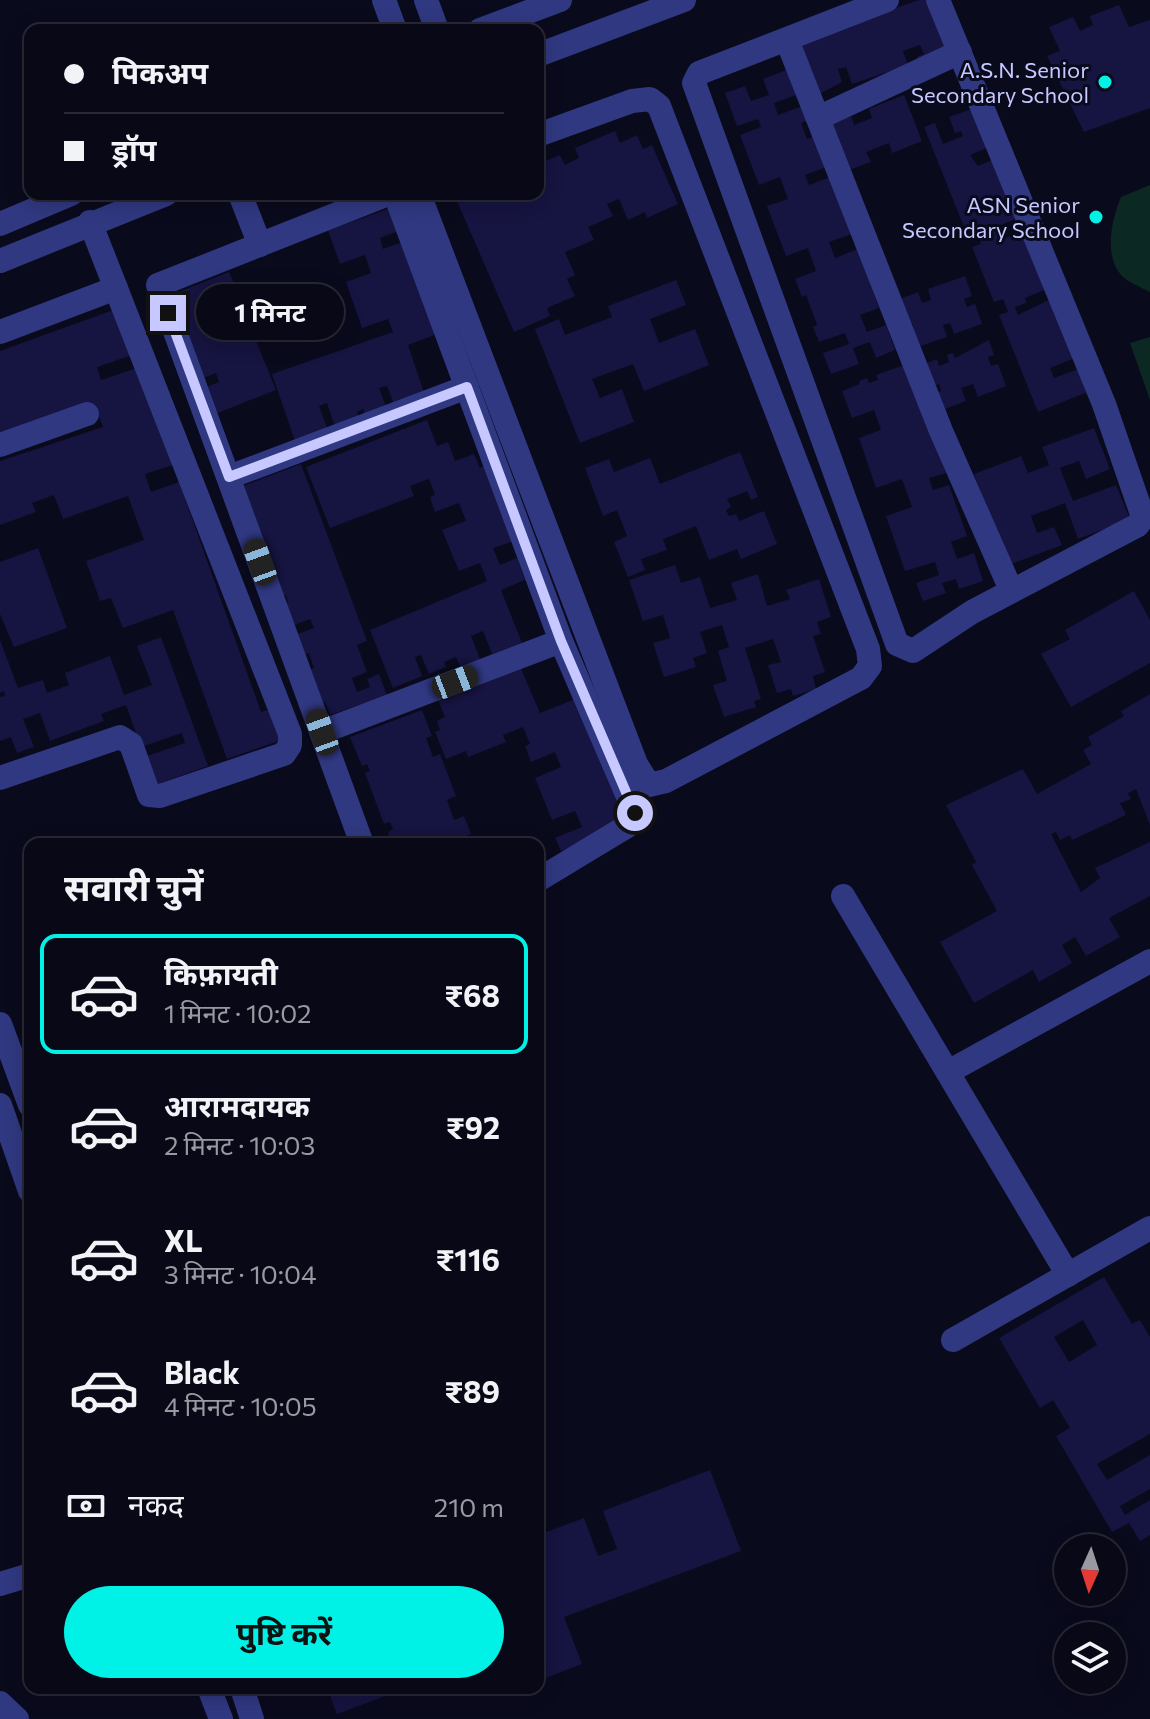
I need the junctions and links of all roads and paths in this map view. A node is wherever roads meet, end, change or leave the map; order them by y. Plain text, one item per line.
1 (384, 0) edge
2 (426, 0) edge
3 (560, 0) edge
4 (684, 0) edge
5 (887, 0) edge
6 (938, 0) edge
7 (393, 24) edge
8 (435, 24) edge
9 (496, 24) edge
10 (787, 40) junction
11 (960, 52) junction
12 (544, 53) edge
13 (818, 118) junction
14 (544, 133) edge
15 (57, 200) edge
16 (150, 200) edge
17 (242, 200) edge
18 (373, 200) edge
19 (397, 200) edge
20 (421, 200) edge
21 (90, 222) junction
22 (0, 224) edge
23 (260, 245) junction
24 (0, 261) edge
25 (116, 288) junction
26 (0, 332) edge
27 (467, 387) junction
28 (87, 414) dead end
29 (0, 445) edge
30 (229, 477) junction
31 (1011, 590) junction
32 (561, 641) junction
33 (322, 732) junction
34 (0, 778) edge
35 (360, 838) edge
36 (544, 876) edge
37 (843, 896) dead end
38 (1150, 961) edge
39 (0, 1024) edge
40 (948, 1072) junction
41 (24, 1089) edge
42 (0, 1105) edge
43 (24, 1174) edge
44 (1150, 1228) edge
45 (1068, 1275) junction
46 (953, 1340) dead end
47 (24, 1577) edge
48 (0, 1584) edge
49 (211, 1694) edge
50 (244, 1694) edge
51 (0, 1703) edge
52 (17, 1719) edge
53 (221, 1719) edge
54 (252, 1719) edge

1 - 7 street
2 - 8 street
3 - 9 street
4 - 12 street
5 - 10 street
6 - 11 street
10 - 13 street
10 - 31 street
11 - 13 street
11 - 31 street
13 - 31 street
14 - 20 street
15 - 22 street
16 - 21 street
17 - 23 street
18 - 23 street
19 - 27 street
21 - 24 street
21 - 25 street
23 - 30 street
25 - 26 street
25 - 34 street
27 - 30 street
27 - 32 street
28 - 29 street
30 - 33 street
32 - 33 street
32 - 36 street
33 - 35 street
37 - 40 street
38 - 40 street
39 - 41 street
40 - 45 street
42 - 43 street
44 - 45 street
45 - 46 street
47 - 48 street
49 - 53 street
50 - 54 street
51 - 52 street

